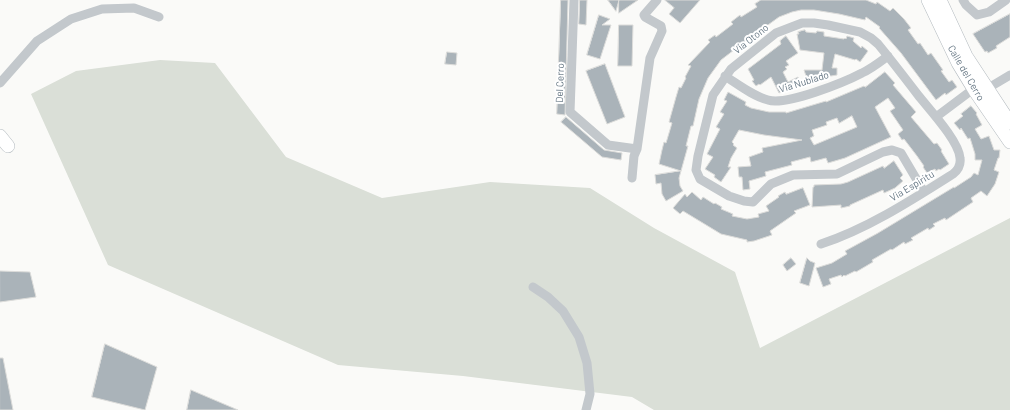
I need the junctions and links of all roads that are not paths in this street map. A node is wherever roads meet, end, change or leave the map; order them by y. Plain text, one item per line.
1 (574, 0) edge
2 (657, 0) edge
3 (928, 0) edge
4 (940, 0) edge
5 (963, 0) edge
6 (1006, 0) edge
7 (159, 17) dead end
8 (888, 56) junction
9 (1010, 75) edge
10 (725, 76) junction
11 (0, 83) edge
12 (981, 90) junction
13 (936, 116) junction
14 (1010, 123) edge
15 (1010, 142) edge
16 (637, 149) junction
17 (632, 178) dead end
18 (924, 192) junction
19 (821, 244) dead end
20 (533, 287) dead end
21 (586, 410) edge

1 - 16 street, Del Cerro
2 - 16 street
3 - 12 main road, Calle del Cerro
4 - 12 main road, Calle del Cerro
5 - 6 street
7 - 11 street
8 - 10 street, Via Nublado
8 - 10 street, Via Otono
8 - 13 street, Via Otono
9 - 12 street
10 - 18 street, Via Otono
12 - 13 street
12 - 14 main road, Calle del Cerro
12 - 15 main road, Calle del Cerro
13 - 18 street, Via Espiritu
16 - 17 street
18 - 19 street, Via Espiritu
20 - 21 street

